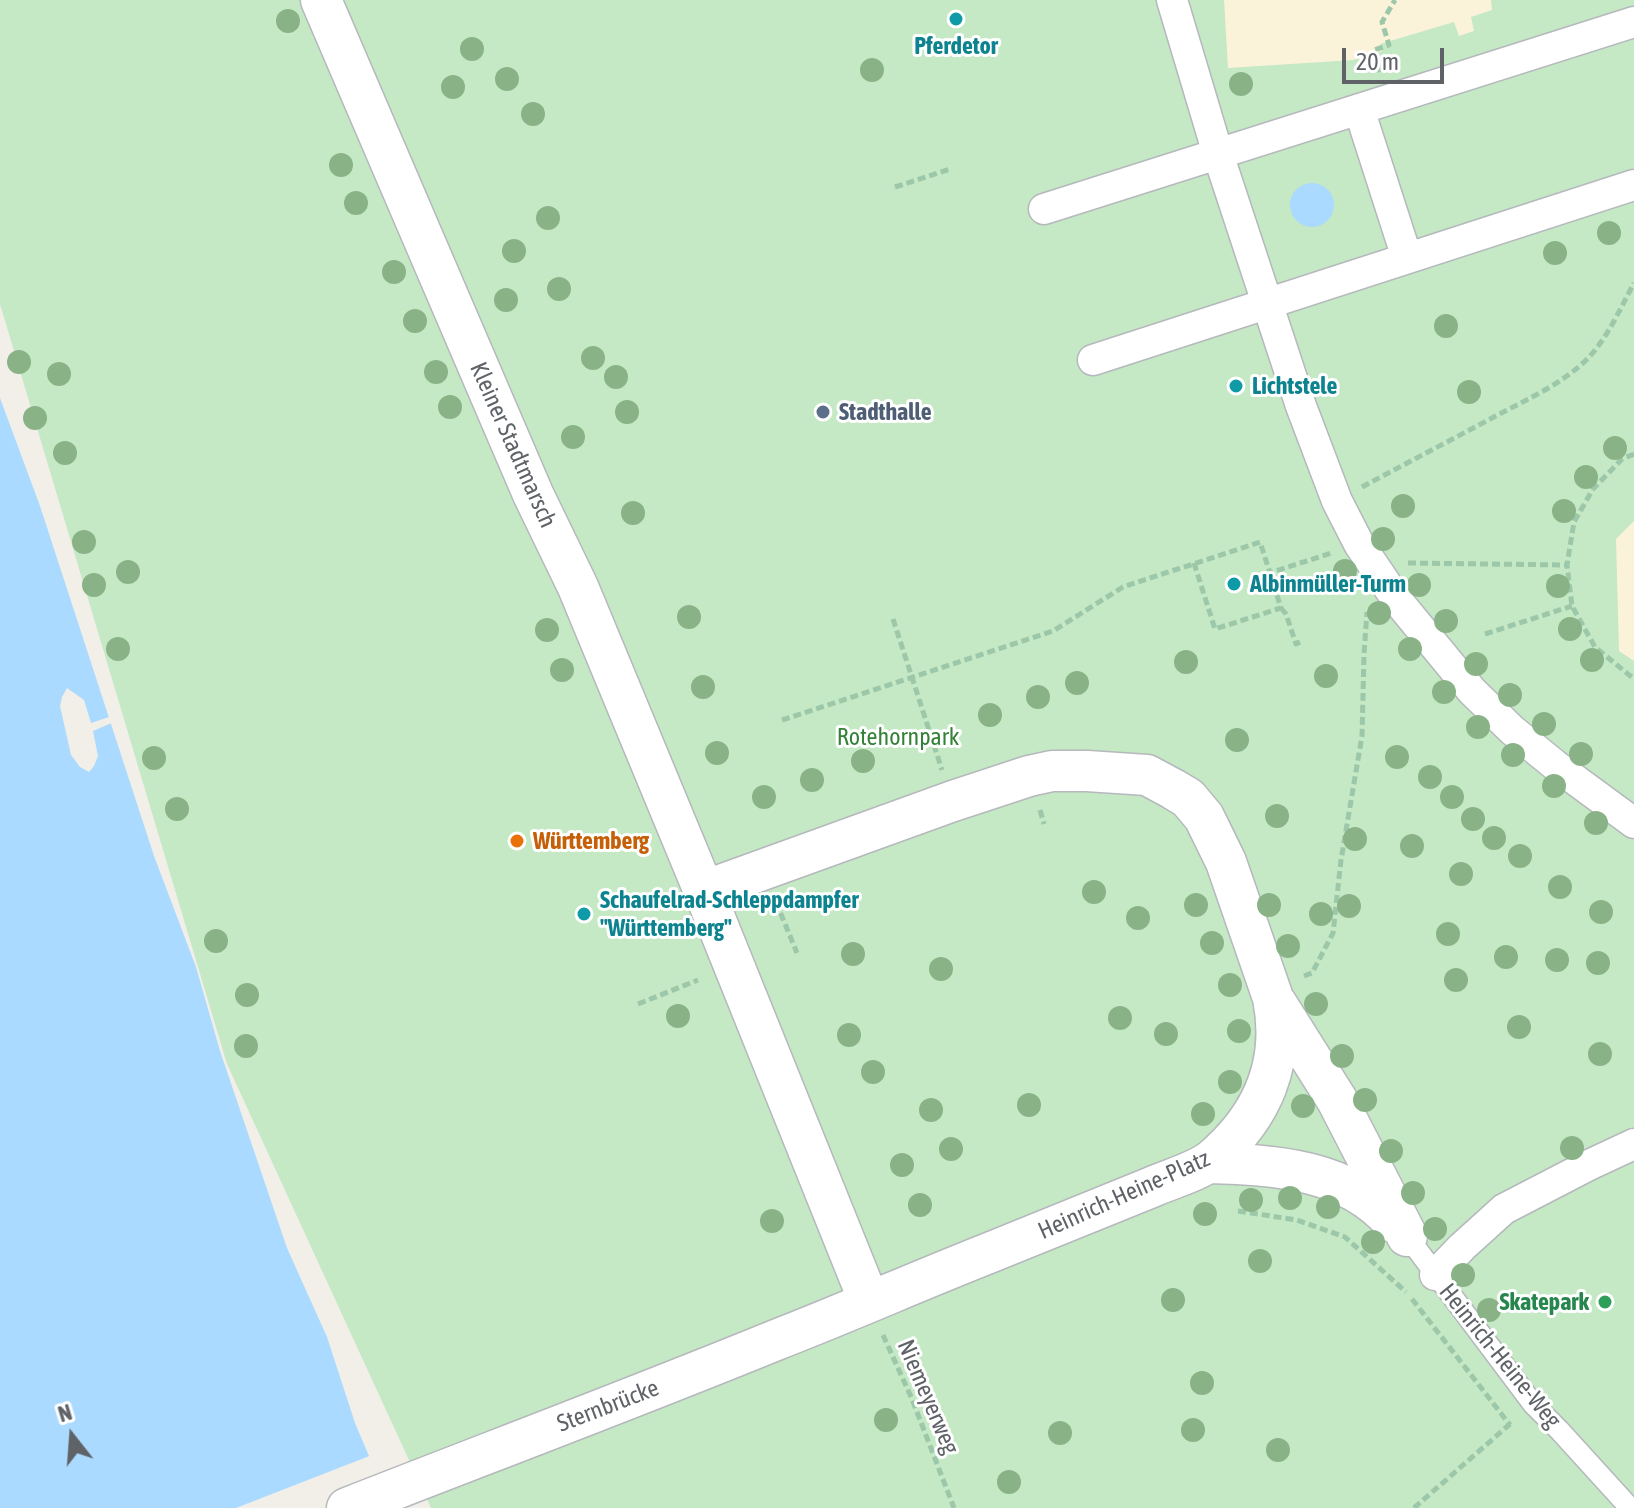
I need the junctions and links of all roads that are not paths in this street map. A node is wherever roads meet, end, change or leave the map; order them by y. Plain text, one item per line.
1 (321, 0) edge
2 (1172, 0) edge
3 (1634, 22) edge
4 (1359, 109) junction
5 (1218, 154) junction
6 (1634, 185) edge
7 (1044, 209) dead end
8 (1407, 258) junction
9 (1266, 304) junction
10 (1093, 360) dead end
11 (1634, 823) edge
12 (704, 891) junction
13 (1273, 998) junction
14 (1634, 1144) edge
15 (1209, 1163) junction
16 (1407, 1236) junction
17 (1435, 1275) junction
18 (869, 1301) junction
19 (347, 1508) edge
20 (1630, 1508) edge

1 - 12 street, Kleiner Stadtmarsch
2 - 5 street
3 - 4 street
4 - 5 street
4 - 8 street
5 - 7 street
5 - 9 street
6 - 8 street
8 - 9 street
9 - 10 street
9 - 11 street
12 - 13 street, Heinrich-Heine-Platz
12 - 18 street
13 - 15 street, Heinrich-Heine-Platz
13 - 16 street, Heinrich-Heine-Weg
14 - 17 street
15 - 16 street, Heinrich-Heine-Weg
15 - 18 street, Heinrich-Heine-Platz
16 - 17 lane, Heinrich-Heine-Weg
17 - 20 lane, Heinrich-Heine-Weg
18 - 19 street, Sternbrücke

